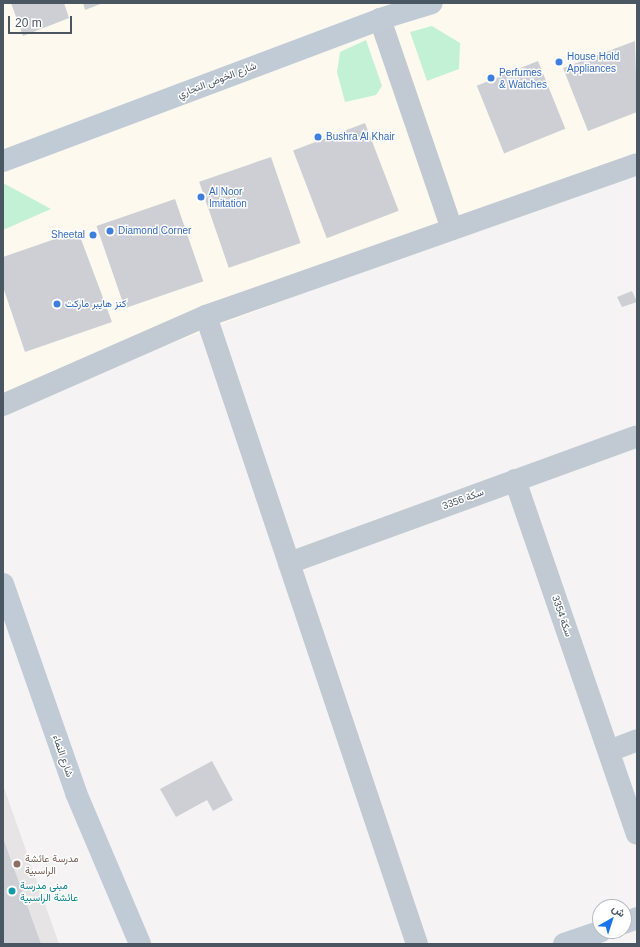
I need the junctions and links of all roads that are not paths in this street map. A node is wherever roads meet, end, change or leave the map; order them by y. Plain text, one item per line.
1 (432, 3) edge
2 (380, 19) junction
3 (3, 161) edge
4 (637, 164) edge
5 (452, 229) junction
6 (206, 316) junction
7 (3, 405) edge
8 (637, 436) edge
9 (515, 480) junction
10 (289, 563) junction
11 (3, 584) edge
12 (637, 740) edge
13 (608, 751) junction
14 (637, 834) edge
15 (132, 934) edge
16 (592, 934) edge
17 (140, 944) edge
18 (417, 944) edge
19 (564, 944) edge

1 - 2 street, شارع الخوض التجاري
2 - 3 street, شارع الخوض التجاري
2 - 5 street
4 - 5 street
5 - 6 street
6 - 7 street
6 - 10 street
8 - 9 street, سكة 3356
9 - 10 street, سكة 3356
9 - 13 street, سكة 3354
10 - 18 street
11 - 15 street, شارع النماء
12 - 13 street
13 - 14 street, سكة 3354
15 - 17 street, شارع النماء
16 - 19 street

